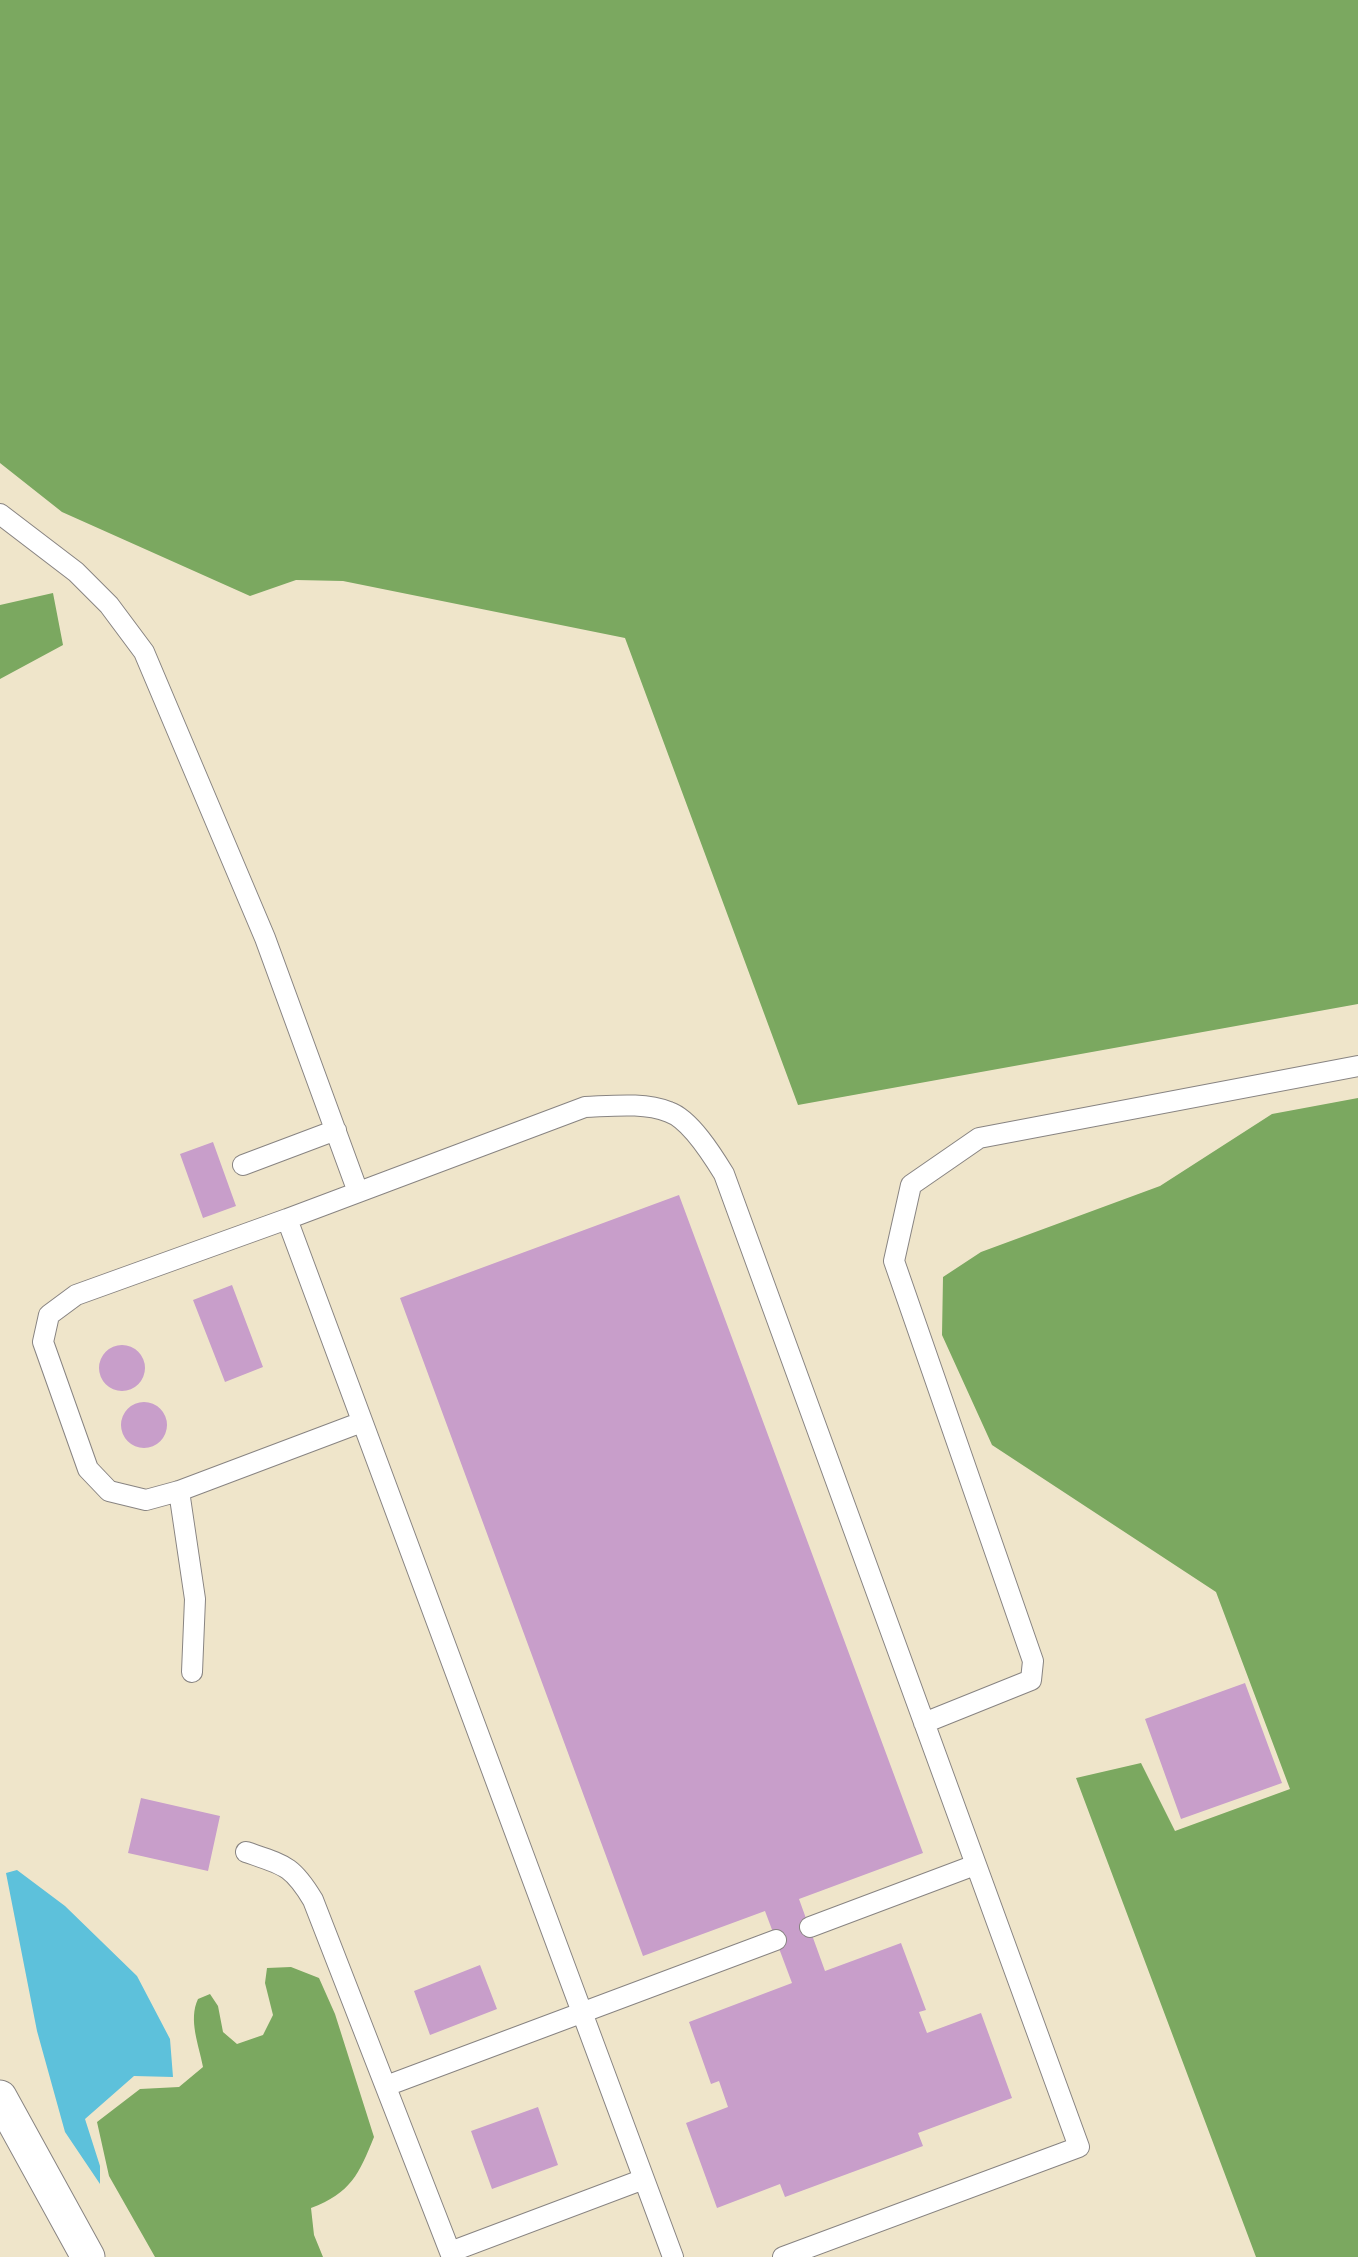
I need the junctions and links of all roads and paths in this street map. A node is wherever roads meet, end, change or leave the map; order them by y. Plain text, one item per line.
1 (0, 514) edge
2 (1358, 1066) edge
3 (336, 1130) junction
4 (243, 1165) dead end
5 (358, 1192) junction
6 (286, 1219) junction
7 (362, 1422) junction
8 (179, 1491) junction
9 (192, 1672) dead end
10 (924, 1723) junction
11 (246, 1852) dead end
12 (975, 1865) junction
13 (810, 1927) dead end
14 (776, 1940) dead end
15 (582, 2012) junction
16 (386, 2086) junction
17 (0, 2097) edge
18 (644, 2179) junction
19 (451, 2255) edge
20 (88, 2257) edge
21 (673, 2257) edge
22 (783, 2257) edge

1 - 3 lane
2 - 10 lane
3 - 4 lane
3 - 5 lane
5 - 6 lane
5 - 10 lane
6 - 7 lane
6 - 8 lane
7 - 8 lane
7 - 15 lane
8 - 9 lane
10 - 12 lane
11 - 16 lane
12 - 13 lane
12 - 22 lane
14 - 15 lane
15 - 16 lane
15 - 18 lane
16 - 19 lane
17 - 20 street
18 - 19 lane
18 - 21 lane

